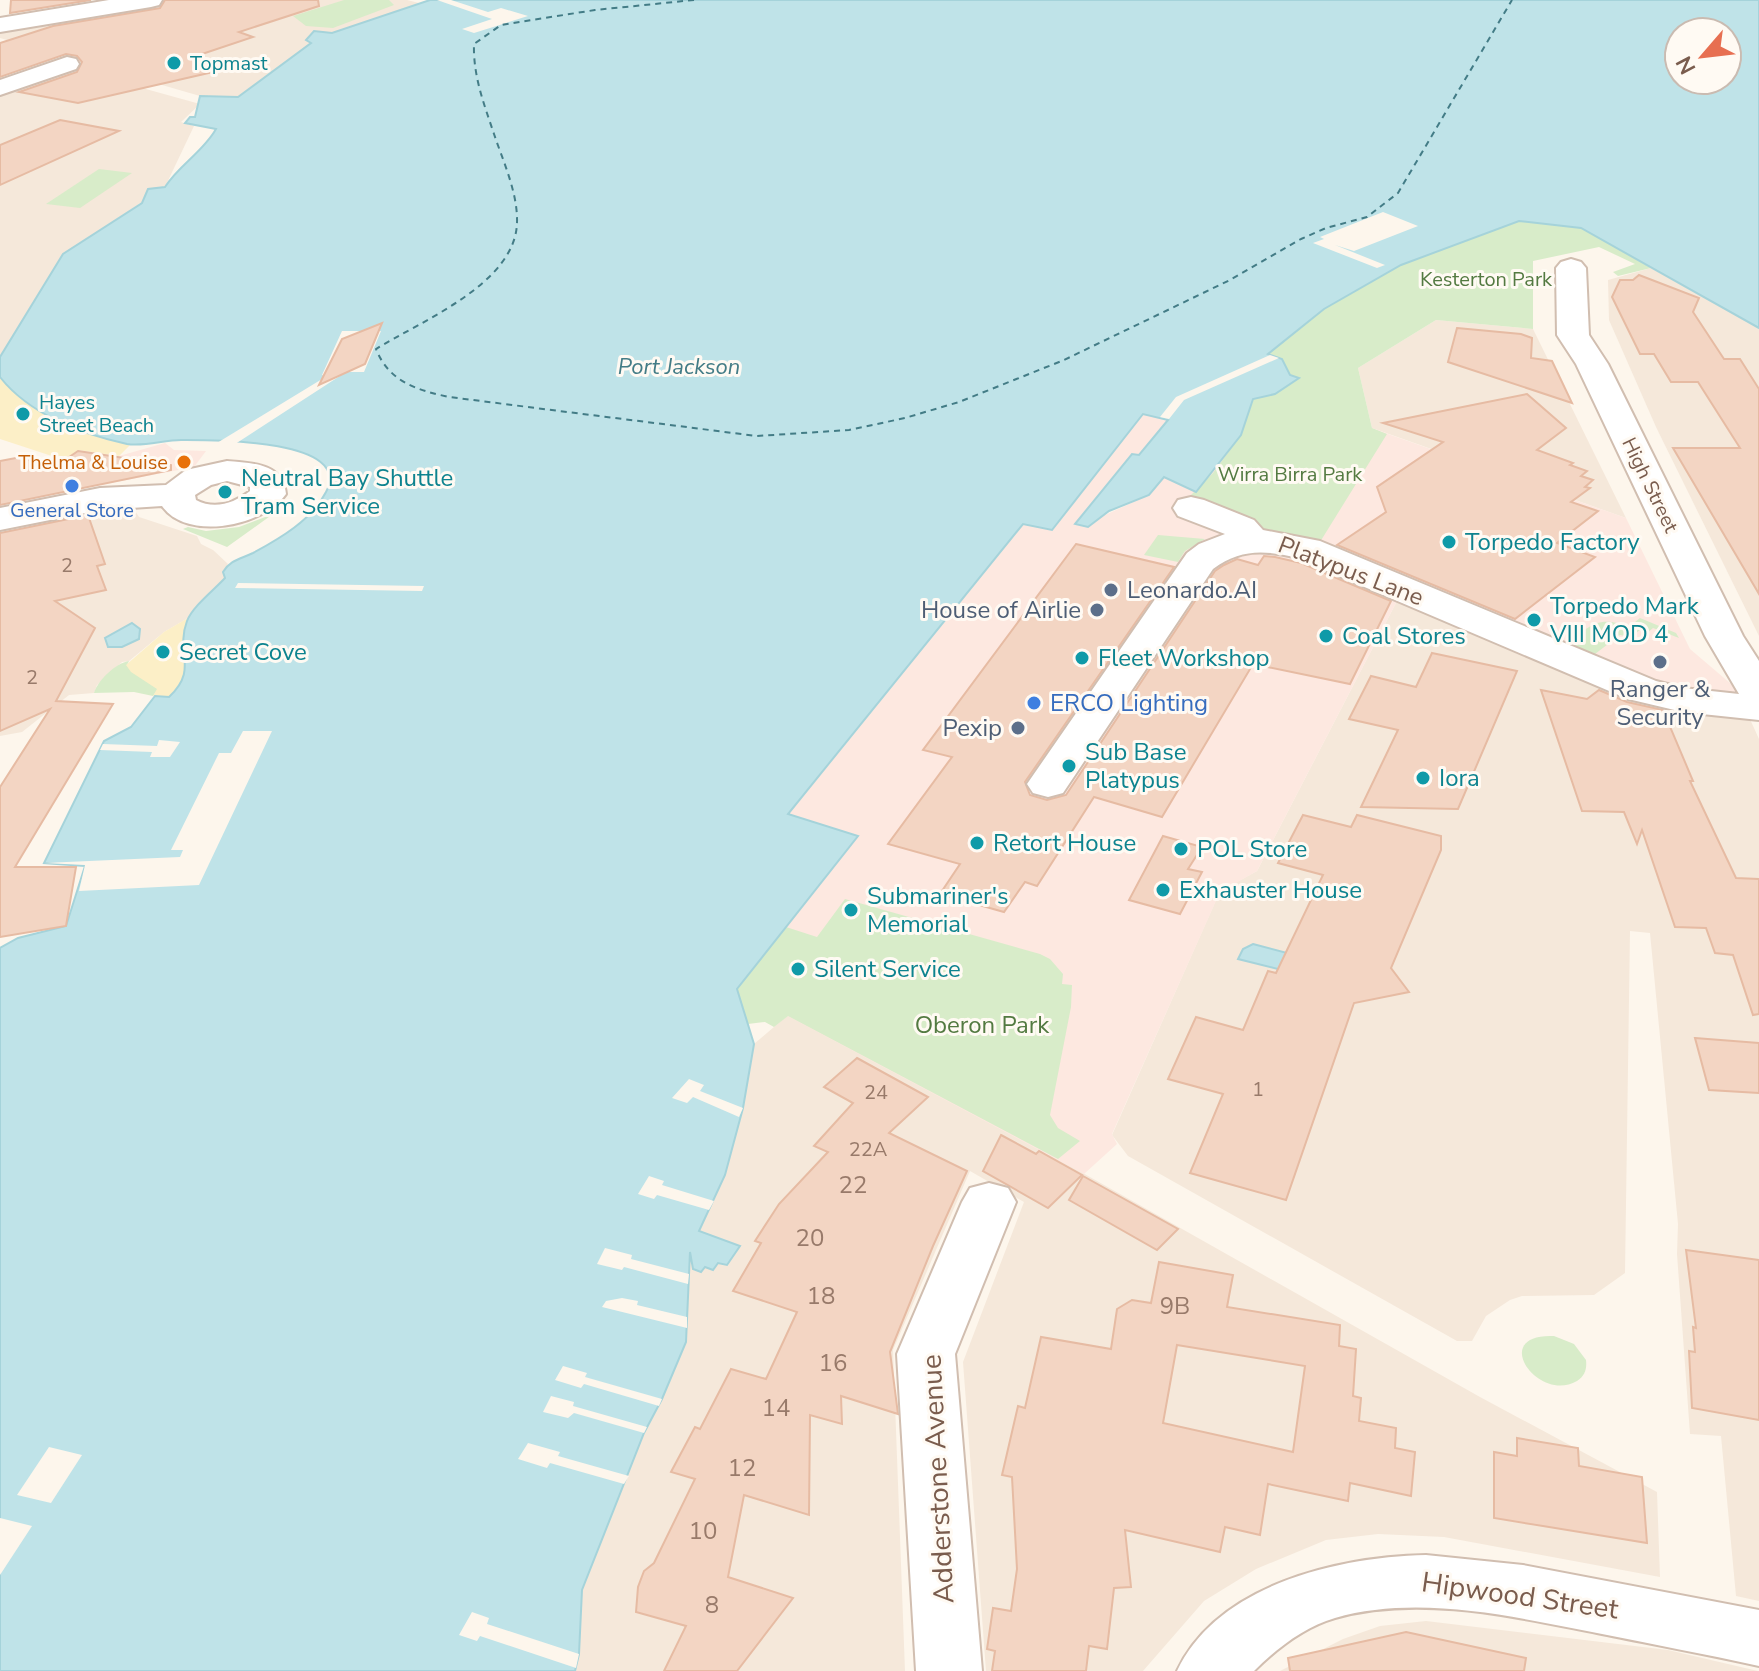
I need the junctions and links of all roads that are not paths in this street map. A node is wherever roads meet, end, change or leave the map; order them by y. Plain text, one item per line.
1 (151, 0) edge
2 (0, 8) edge
3 (67, 15) junction
4 (0, 25) edge
5 (13, 48) edge
6 (0, 88) edge
7 (1571, 268) dead end
8 (177, 495) dead end
9 (1191, 508) dead end
10 (0, 519) edge
11 (1252, 540) junction
12 (1759, 694) edge
13 (1759, 708) edge
14 (1048, 784) dead end
15 (989, 1202) dead end
16 (1759, 1638) edge
17 (949, 1671) edge
18 (1210, 1671) edge

1 - 3 street
2 - 3 street
3 - 4 street
5 - 6 street
7 - 12 street, High Street
8 - 10 street
9 - 11 street
11 - 13 street, Platypus Lane
11 - 14 street, Platypus Lane
15 - 17 street, Adderstone Avenue
16 - 18 street, Hipwood Street

